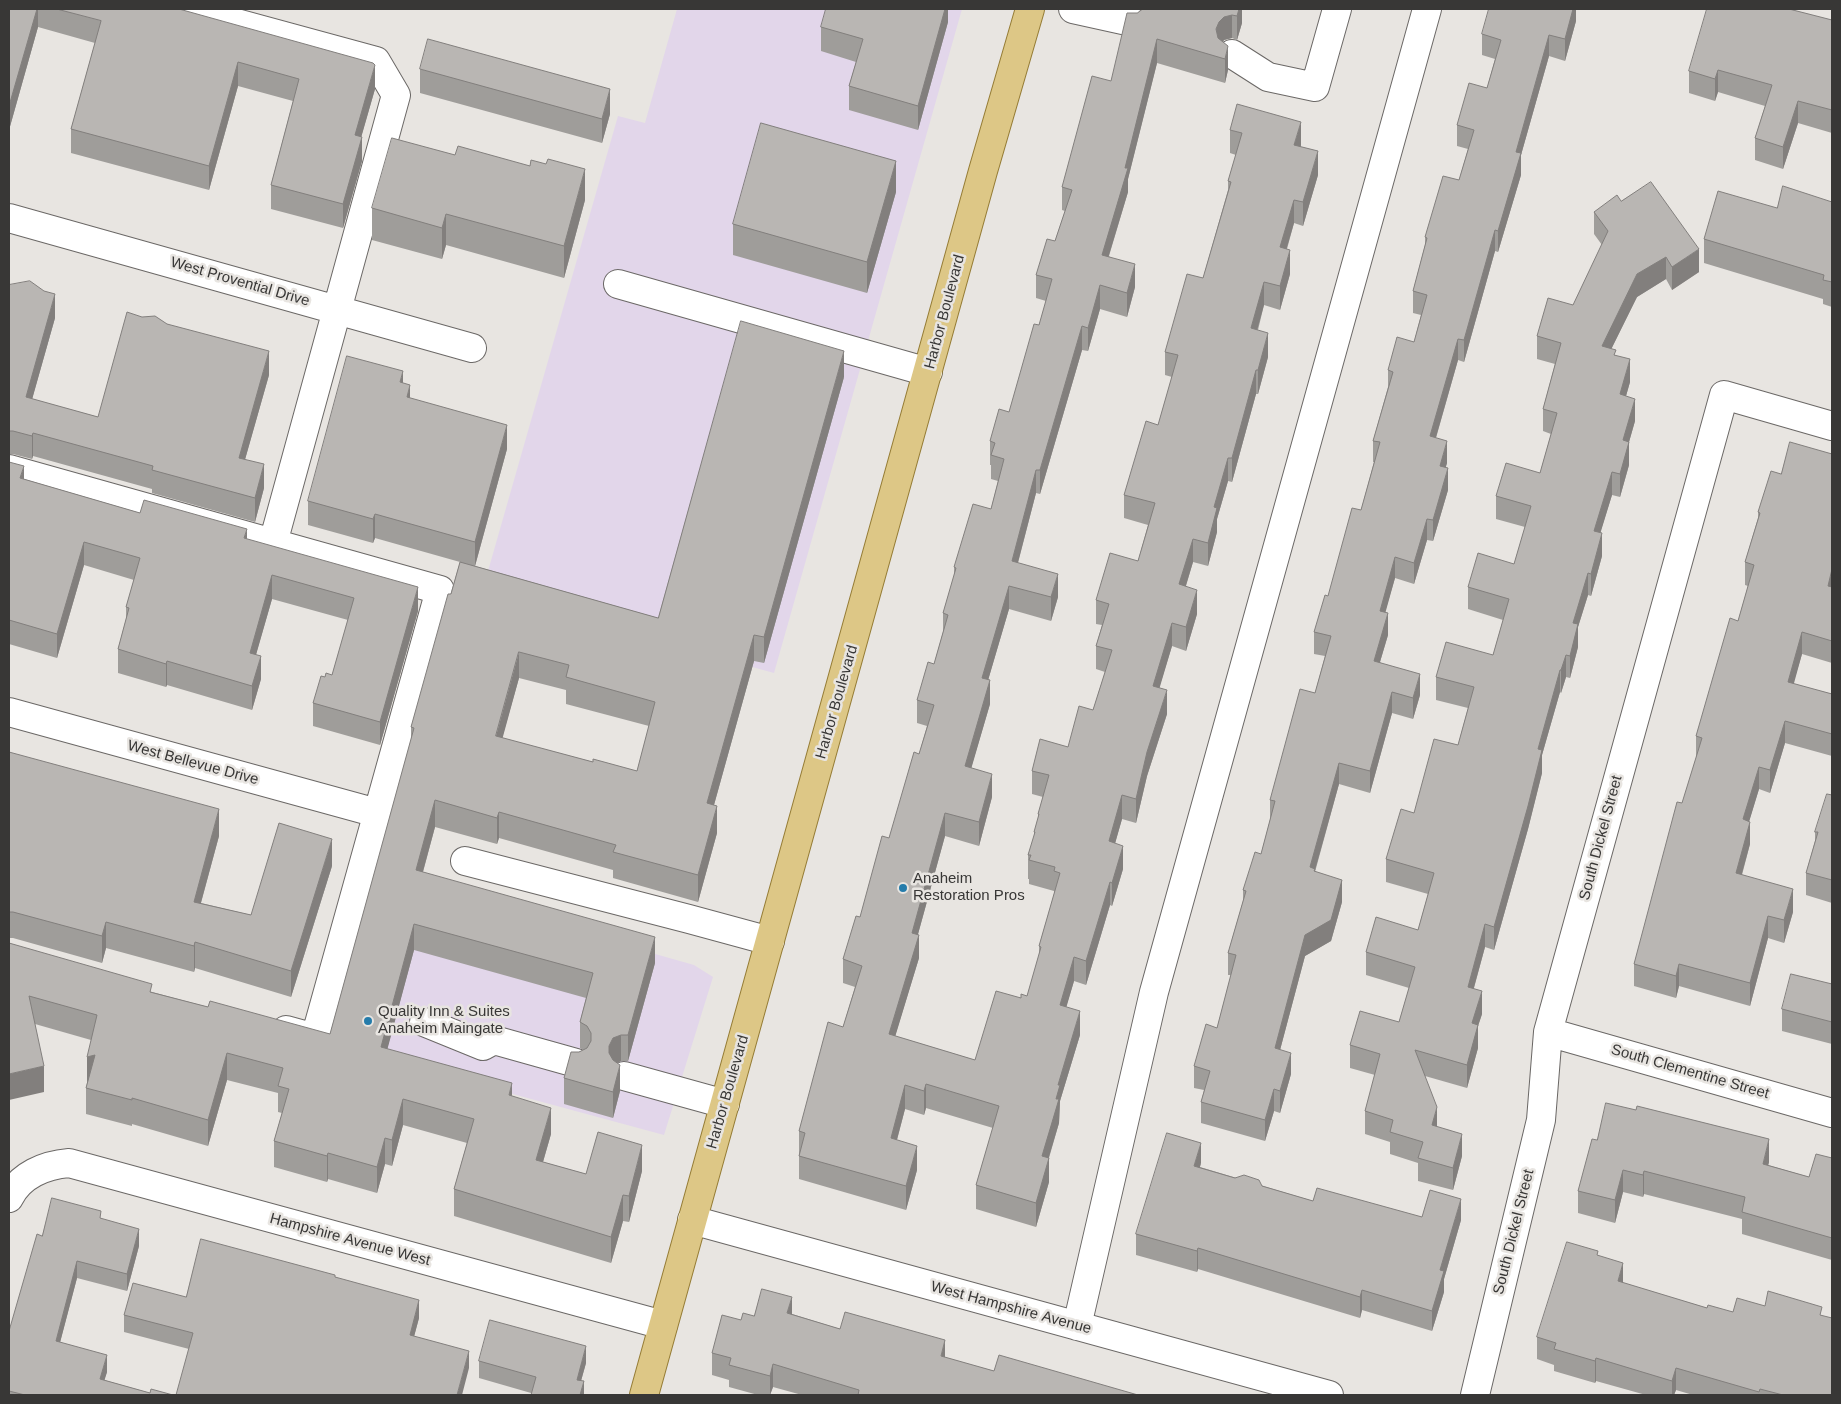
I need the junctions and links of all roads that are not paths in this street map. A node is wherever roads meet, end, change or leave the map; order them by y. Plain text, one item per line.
1 (185, 9) edge
2 (1030, 9) edge
3 (1073, 9) edge
4 (1337, 9) edge
5 (1427, 9) edge
6 (1132, 22) edge
7 (1232, 54) dead end
8 (9, 218) edge
9 (618, 284) dead end
10 (337, 309) junction
11 (472, 348) dead end
12 (928, 372) junction
13 (1832, 426) edge
14 (9, 469) edge
15 (273, 542) junction
16 (9, 712) edge
17 (378, 814) junction
18 (465, 861) dead end
19 (770, 941) junction
20 (424, 1022) dead end
21 (267, 1025) edge
22 (1548, 1032) junction
23 (576, 1063) edge
24 (624, 1076) dead end
25 (725, 1104) junction
26 (1832, 1113) edge
27 (9, 1198) edge
28 (692, 1220) junction
29 (663, 1325) junction
30 (1077, 1326) junction
31 (644, 1395) edge
32 (1330, 1395) edge
33 (1475, 1395) edge

1 - 10 street
2 - 12 main road, Harbor Boulevard
3 - 6 street
4 - 7 street
5 - 30 street
8 - 10 street, West Provential Drive
9 - 12 street
10 - 11 street, West Provential Drive
10 - 15 street
12 - 19 main road, Harbor Boulevard
13 - 22 street, South Dickel Street
14 - 15 street
15 - 17 street
16 - 17 street, West Bellevue Drive
17 - 21 street
18 - 19 street
19 - 25 main road, Harbor Boulevard
20 - 23 street
22 - 26 street, South Clementine Street
22 - 33 street, South Dickel Street
24 - 25 street
25 - 28 main road, Harbor Boulevard
27 - 29 street, Hampshire Avenue West
28 - 29 main road, Harbor Boulevard
28 - 30 street, West Hampshire Avenue
29 - 31 main road, Harbor Boulevard
30 - 32 street, West Hampshire Avenue

